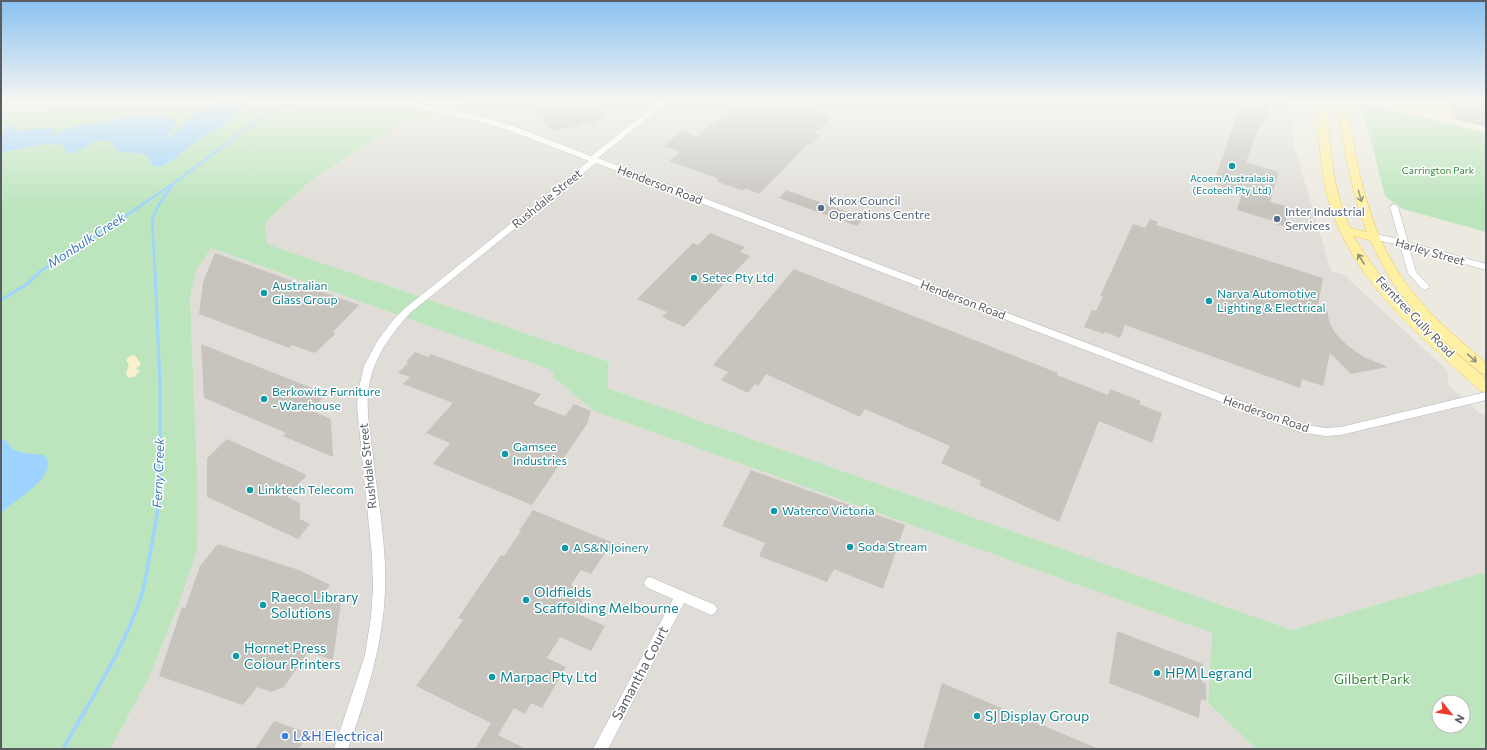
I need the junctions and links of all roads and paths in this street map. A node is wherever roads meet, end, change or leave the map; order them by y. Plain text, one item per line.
1 (533, 137) edge
2 (621, 137) edge
3 (1324, 137) edge
4 (1348, 137) edge
5 (593, 160) junction
6 (1394, 207) dead end
7 (1345, 231) junction
8 (1374, 237) junction
9 (1403, 243) junction
10 (1486, 267) edge
11 (1425, 287) dead end
12 (1486, 370) edge
13 (1486, 387) edge
14 (1486, 396) edge
15 (650, 583) dead end
16 (681, 597) junction
17 (711, 609) dead end
18 (341, 749) edge
19 (600, 749) edge

1 - 5 street, Henderson Road
2 - 5 street, Rushdale Street
3 - 7 main road, Ferntree Gully Road
4 -> 8 main road, Ferntree Gully Road
5 - 14 street, Henderson Road
5 - 18 street, Rushdale Street
6 - 9 street
7 - 8 main road
13 -> 7 main road, Ferntree Gully Road
8 - 9 street, Harley Street
8 -> 12 main road, Ferntree Gully Road
9 - 10 street, Harley Street
9 - 11 street
15 - 16 street
16 - 17 street
16 - 19 street, Samantha Court

